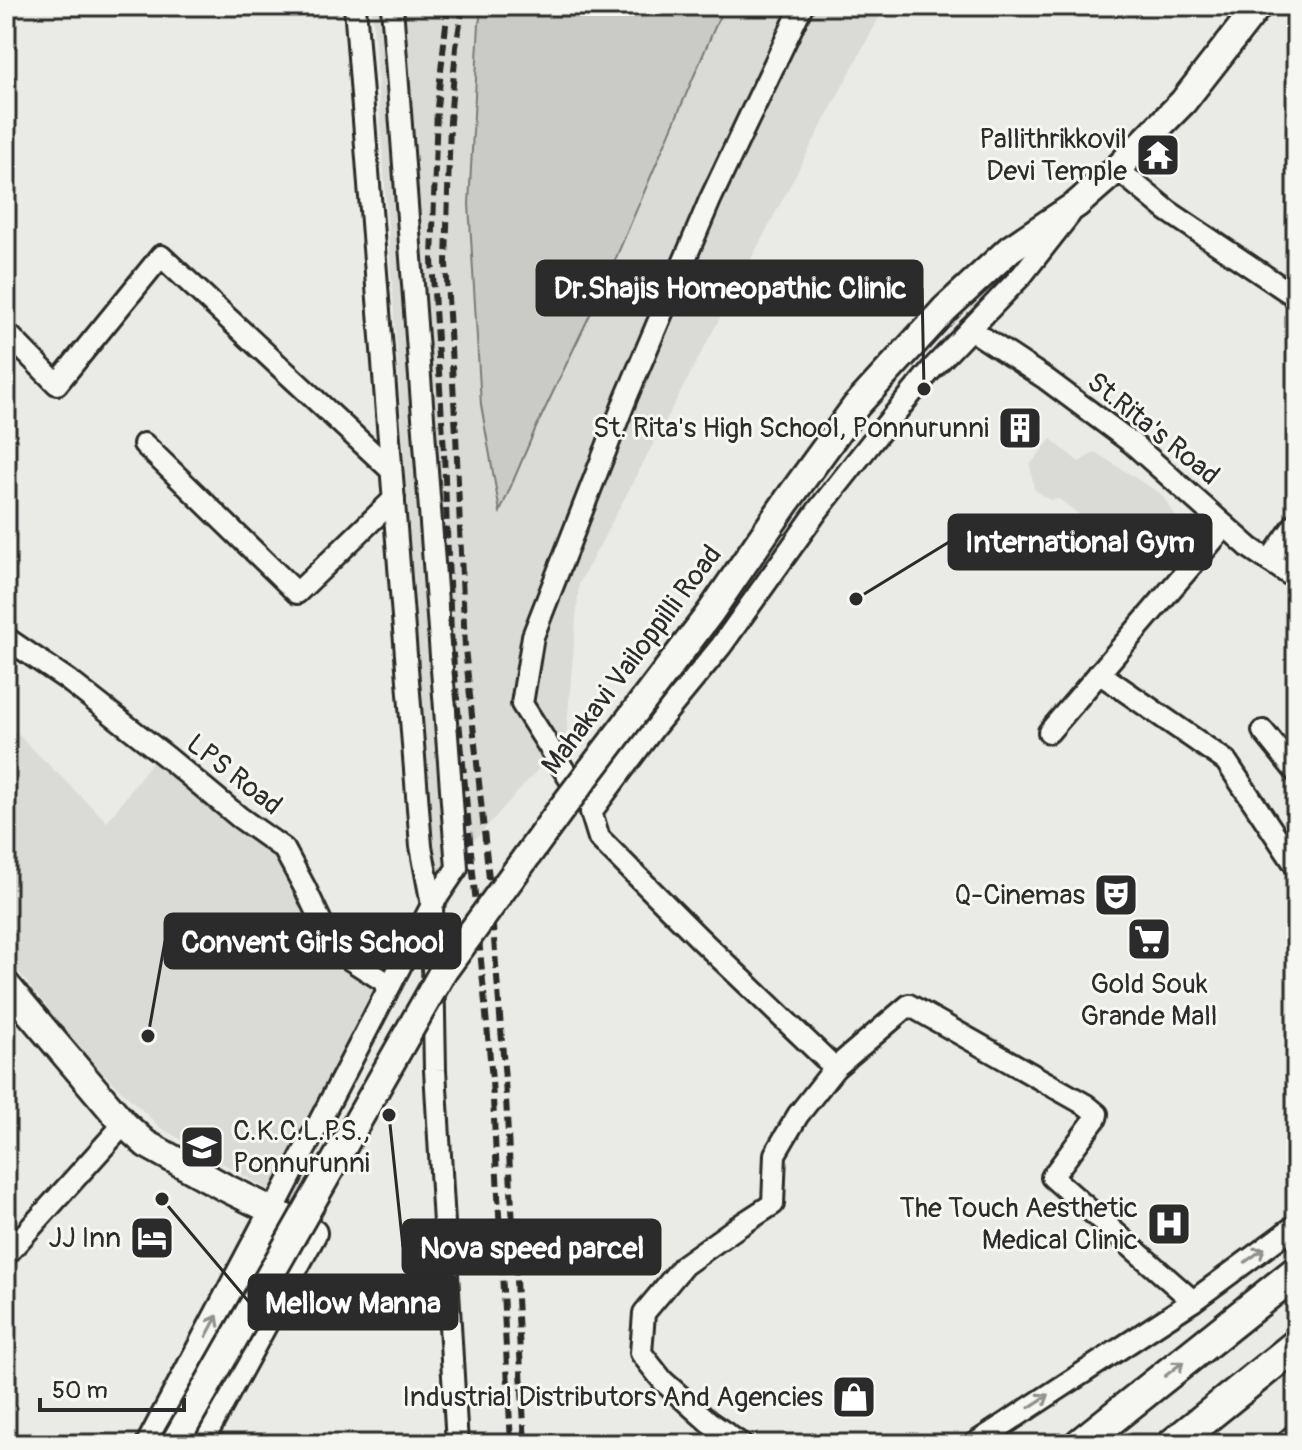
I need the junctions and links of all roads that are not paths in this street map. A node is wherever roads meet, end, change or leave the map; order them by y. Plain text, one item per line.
1 (355, 6) edge
2 (392, 6) edge
3 (802, 6) edge
4 (1258, 6) edge
5 (1117, 169) junction
6 (1077, 204) junction
7 (1296, 297) edge
8 (970, 329) junction
9 (6, 332) edge
10 (144, 444) dead end
11 (391, 470) junction
12 (394, 499) junction
13 (1296, 523) edge
14 (1225, 526) junction
15 (1269, 561) junction
16 (1296, 579) edge
17 (6, 638) edge
18 (1099, 673) junction
19 (1263, 731) dead end
20 (1049, 732) dead end
21 (1296, 772) edge
22 (591, 812) junction
23 (1296, 866) edge
24 (432, 905) junction
25 (6, 985) edge
26 (390, 985) junction
27 (835, 1068) junction
28 (124, 1124) junction
29 (273, 1211) junction
30 (1296, 1225) edge
31 (6, 1255) edge
32 (1296, 1272) edge
33 (1193, 1301) junction
34 (1296, 1345) edge
35 (1296, 1434) edge
36 (150, 1444) edge
37 (174, 1444) edge
38 (198, 1444) edge
39 (457, 1444) edge
40 (741, 1444) edge
41 (974, 1444) edge
42 (1080, 1444) edge
43 (1173, 1444) edge
44 (1284, 1444) edge

1 - 11 street
2 - 24 street
3 - 22 street
4 - 5 main road, Mahakavi Vailoppilli Road
5 - 6 main road, Mahakavi Vailoppilli Road
5 - 7 street
6 - 8 street
6 - 37 main road, Mahakavi Vailoppilli Road, bridge
8 - 14 street, St.Rita's Road
8 - 22 street
9 - 11 street
10 - 12 street
11 - 12 street
12 - 24 street
13 - 15 street
14 - 15 street, St.Rita's Road
14 - 18 street
15 - 16 street, St.Rita's Road
17 - 26 street, LPS Road
18 - 20 street
18 - 23 street
19 - 21 street
22 - 27 street
24 - 26 street
24 - 39 street
25 - 28 main road
26 - 29 street
27 - 33 street
27 - 40 street
28 - 29 main road
28 - 31 street
36 -> 29 main road
29 - 38 main road
33 -> 30 street
42 -> 32 highway
41 -> 33 street
34 - 43 highway
35 - 44 street

